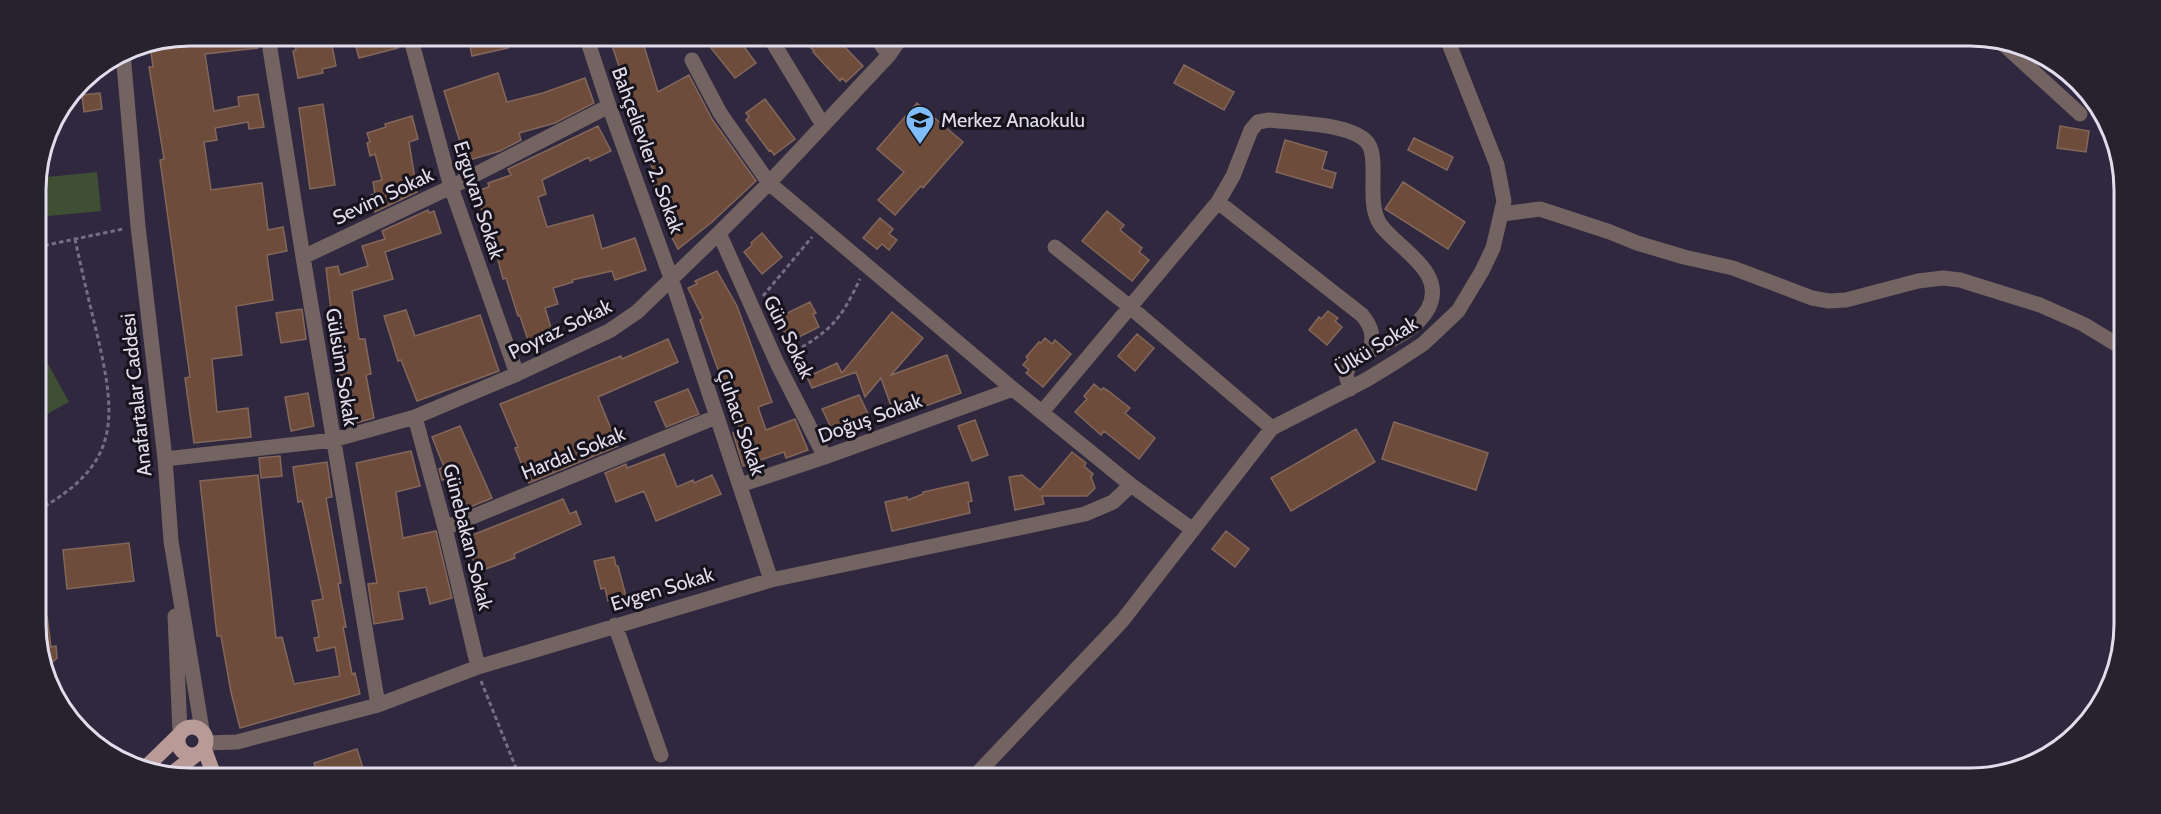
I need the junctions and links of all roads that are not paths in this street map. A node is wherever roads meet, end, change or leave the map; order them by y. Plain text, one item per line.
1 (1450, 46) edge
2 (270, 47) edge
3 (413, 47) edge
4 (590, 47) edge
5 (775, 47) edge
6 (883, 47) edge
7 (895, 47) edge
8 (2013, 53) edge
9 (889, 55) junction
10 (692, 60) dead end
11 (124, 63) edge
12 (609, 106) junction
13 (2080, 114) dead end
14 (823, 125) junction
15 (769, 183) junction
16 (451, 187) junction
17 (1218, 202) junction
18 (1502, 214) junction
19 (719, 233) junction
20 (1055, 247) dead end
21 (303, 257) junction
22 (671, 278) junction
23 (1130, 307) junction
24 (2114, 343) edge
25 (1370, 351) junction
26 (517, 374) junction
27 (1013, 389) junction
28 (1350, 389) junction
29 (1042, 412) junction
30 (415, 417) junction
31 (716, 417) junction
32 (1272, 428) junction
33 (333, 440) junction
34 (825, 457) junction
35 (165, 459) junction
36 (740, 484) junction
37 (1131, 484) junction
38 (445, 528) junction
39 (1193, 530) junction
40 (171, 542) junction
41 (771, 580) junction
42 (615, 625) junction
43 (478, 668) junction
44 (378, 705) junction
45 (179, 734) junction
46 (202, 744) junction
47 (661, 755) dead end
48 (151, 762) edge
49 (179, 767) edge
50 (211, 768) edge
51 (983, 768) edge

1 - 18 street, Ülkü Sokak
2 - 21 street, Gülsüm Sokak
3 - 16 street, Erguvan Sokak
4 - 12 street, Bahçelievler 2. Sokak
5 - 14 street
6 - 9 street
7 - 9 street, Poyraz Sokak
8 - 13 street
9 - 14 street, Poyraz Sokak
10 - 15 street
11 - 35 street, Anafartalar Caddesi
12 - 16 street, Sevim Sokak
12 - 22 street, Bahçelievler 2. Sokak
14 - 15 street, Poyraz Sokak
15 - 19 street, Poyraz Sokak
15 - 27 street
16 - 21 street, Sevim Sokak
16 - 26 street, Erguvan Sokak
17 - 23 street
17 - 25 street
17 - 25 street
18 - 24 street
18 - 28 street, Ülkü Sokak
19 - 22 street, Poyraz Sokak
19 - 34 street, Gün Sokak
20 - 23 street
21 - 33 street, Gülsüm Sokak
22 - 26 street, Poyraz Sokak
22 - 31 street, Çuhacı Sokak
23 - 29 street
23 - 32 street
25 - 28 street
26 - 30 street, Poyraz Sokak
27 - 29 street
27 - 34 street, Doğuş Sokak
28 - 32 street, Ülkü Sokak
29 - 37 street
30 - 33 street, Poyraz Sokak
30 - 38 street, Günebakan Sokak
31 - 36 street, Çuhacı Sokak
31 - 38 street, Hardal Sokak
32 - 39 street
33 - 35 street, Poyraz Sokak
33 - 44 street, Gülsüm Sokak
34 - 36 street, Doğuş Sokak
35 - 40 street, Anafartalar Caddesi
36 - 41 street, Çuhacı Sokak
37 - 39 street
37 - 41 street, Evgen Sokak
38 - 43 street, Günebakan Sokak
39 - 51 street
40 - 45 street
40 - 46 street, Anafartalar Caddesi
41 - 42 street, Evgen Sokak
42 - 43 street, Evgen Sokak
42 - 47 street
43 - 44 street, Evgen Sokak
44 - 46 street, Evgen Sokak
45 - 46 main road
45 - 46 main road
45 - 48 main road
46 - 49 main road
46 - 50 main road

